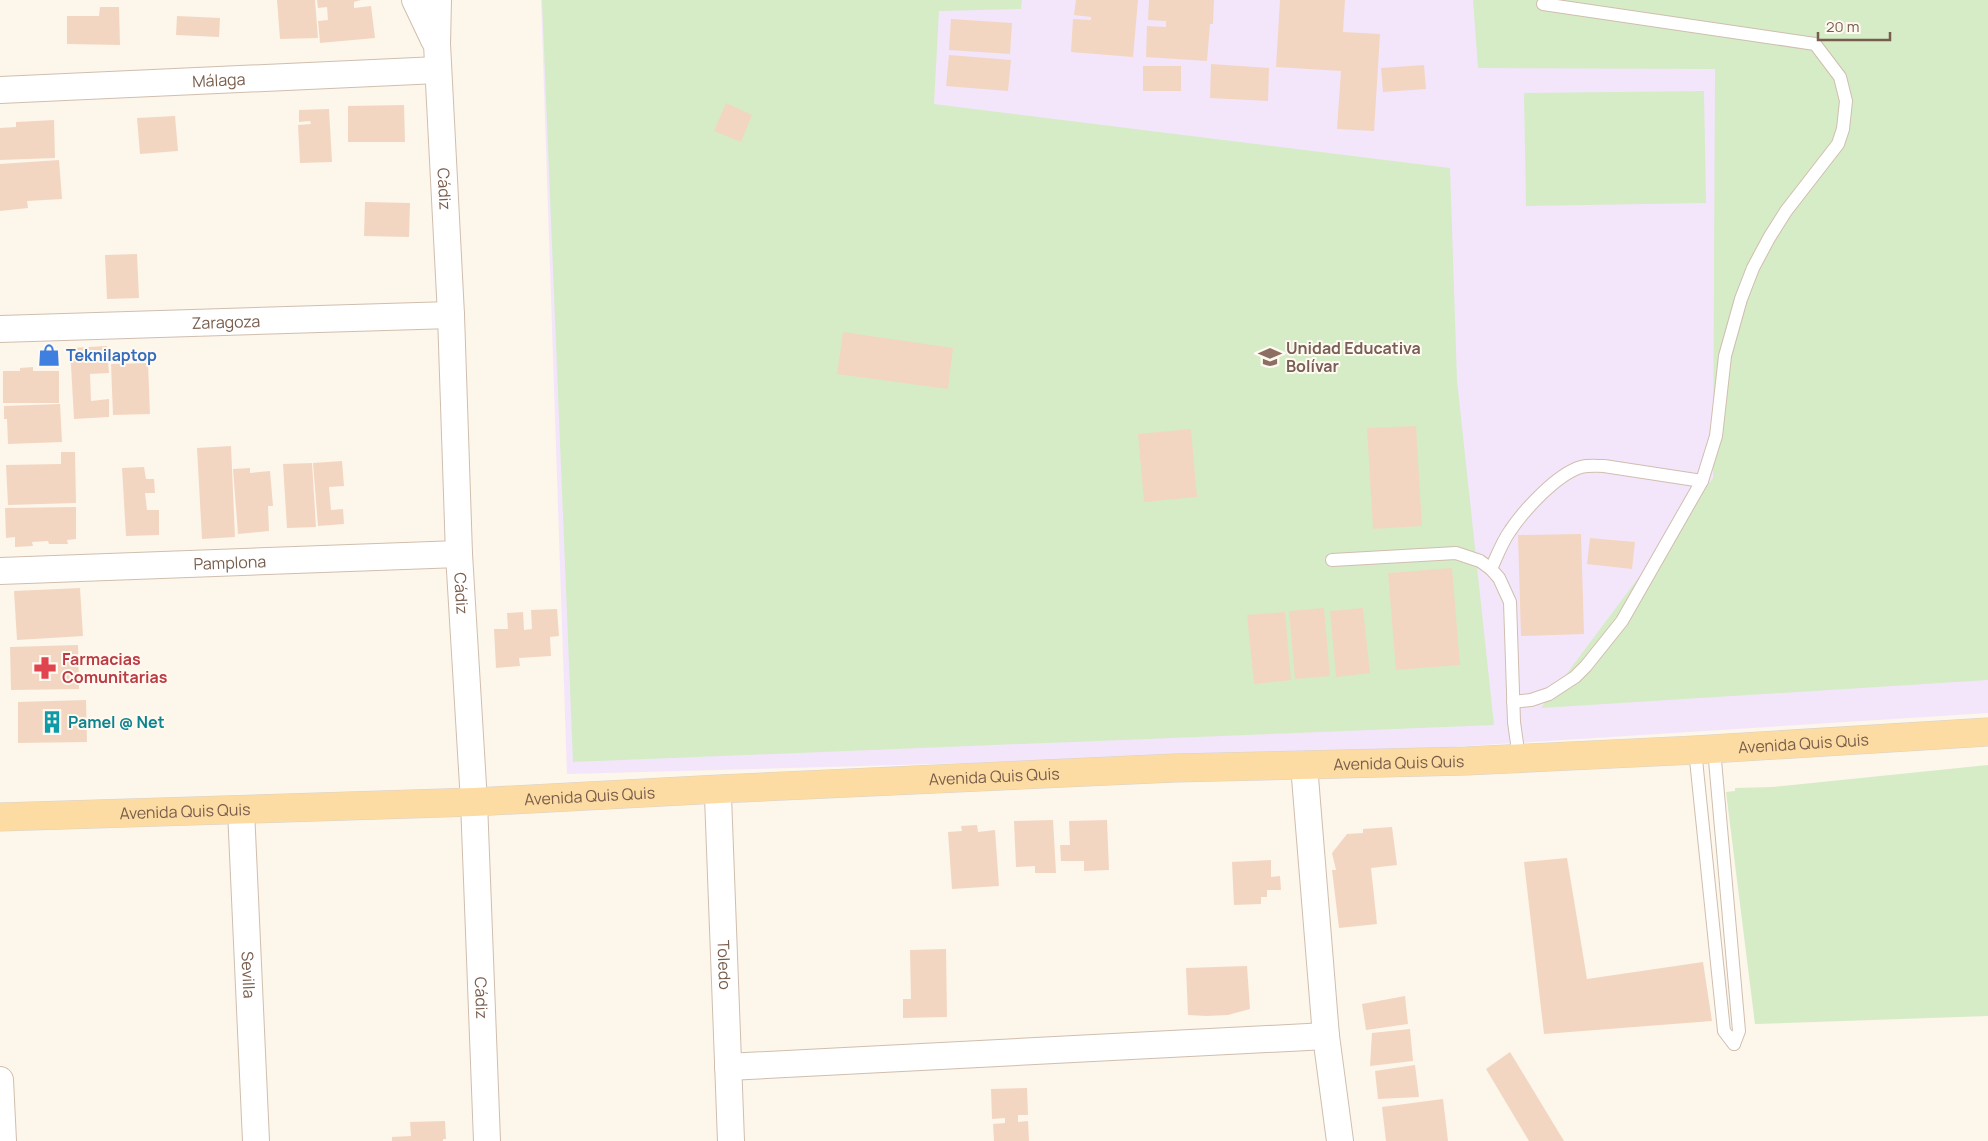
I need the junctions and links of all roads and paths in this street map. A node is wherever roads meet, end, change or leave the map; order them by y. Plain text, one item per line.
1 (415, 0) edge
2 (438, 0) edge
3 (1543, 4) dead end
4 (436, 44) junction
5 (438, 70) junction
6 (0, 90) edge
7 (451, 315) junction
8 (0, 329) edge
9 (1702, 481) junction
10 (459, 554) junction
11 (1332, 560) dead end
12 (1490, 568) junction
13 (0, 571) edge
14 (1513, 702) junction
15 (1988, 732) edge
16 (1704, 750) junction
17 (1519, 758) junction
18 (1304, 765) junction
19 (719, 789) junction
20 (474, 802) junction
21 (241, 810) junction
22 (0, 818) edge
23 (1326, 1036) junction
24 (728, 1067) junction
25 (0, 1080) edge
26 (3, 1141) edge
27 (256, 1141) edge
28 (487, 1141) edge
29 (732, 1141) edge
30 (1340, 1141) edge

1 - 4 street, Cádiz
2 - 4 street, Cádiz
3 - 9 lane
4 - 5 street, Cádiz
5 - 6 street, Málaga
5 - 7 street, Cádiz
7 - 8 street, Zaragoza
7 - 10 street, Cádiz
9 - 12 lane
9 - 14 lane
10 - 13 street, Pamplona
10 - 20 street, Cádiz
11 - 12 lane
12 - 14 lane
14 - 17 lane
15 - 16 main road, Avenida Quis Quis
16 - 16 lane
16 - 17 main road, Avenida Quis Quis
17 - 18 main road, Avenida Quis Quis
18 - 19 main road, Avenida Quis Quis
18 - 23 street
19 - 20 main road, Avenida Quis Quis
19 - 24 street, Toledo
20 - 21 main road, Avenida Quis Quis
20 - 28 street, Cádiz
21 - 22 main road, Avenida Quis Quis
21 - 27 street, Sevilla
23 - 24 street
23 - 30 street
24 - 29 street, Toledo
25 - 26 street

